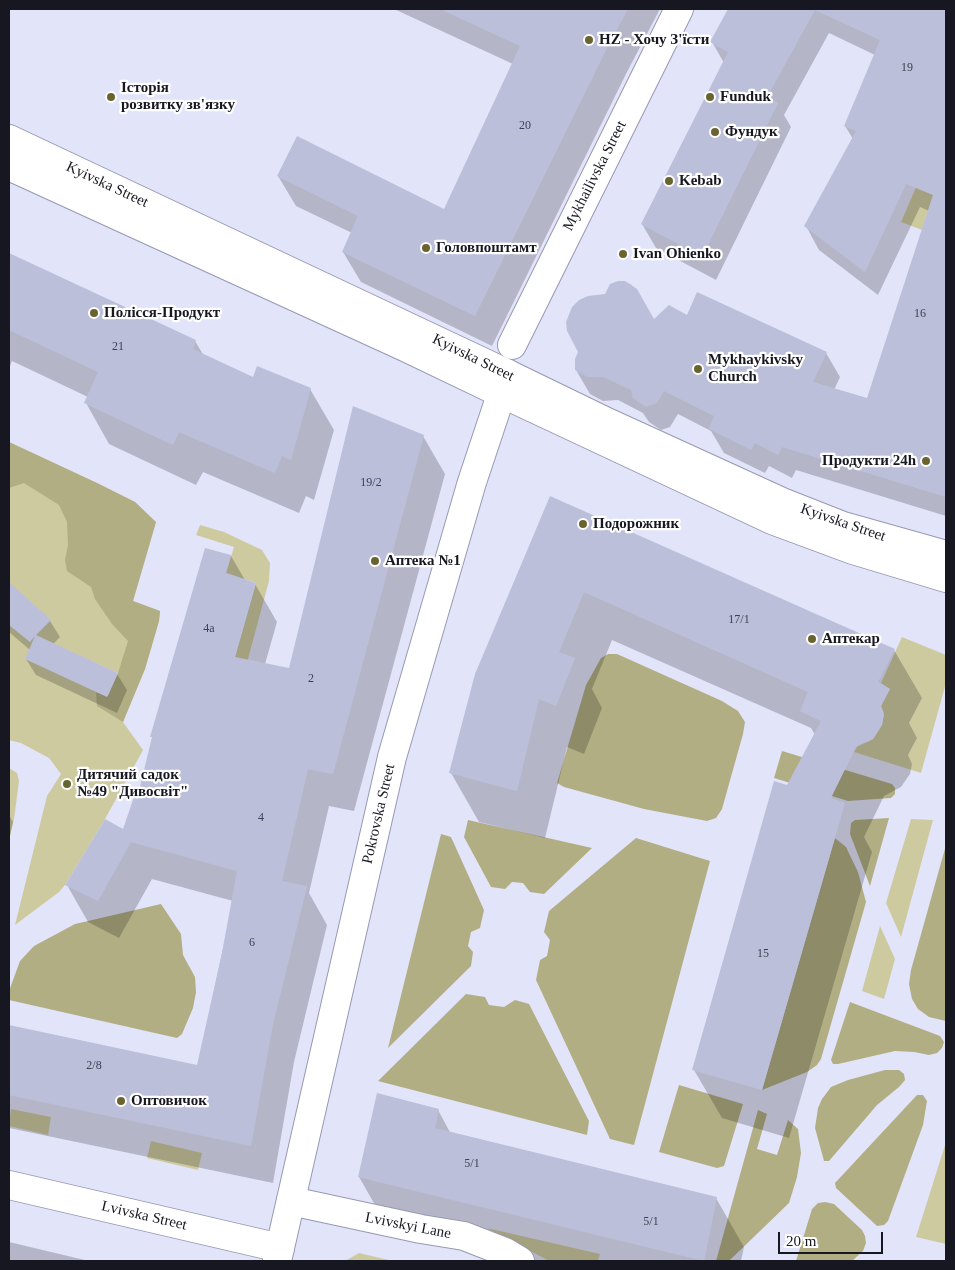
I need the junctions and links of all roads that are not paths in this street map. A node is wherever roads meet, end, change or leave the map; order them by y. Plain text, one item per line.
1 (679, 9) edge
2 (9, 139) edge
3 (9, 166) edge
4 (512, 344) dead end
5 (504, 384) junction
6 (946, 555) edge
7 (946, 578) edge
8 (9, 1185) edge
9 (291, 1201) junction
10 (278, 1255) edge
11 (520, 1261) edge

1 - 4 main road, Mykhailivska Street
2 - 5 main road, Kyivska Street
3 - 5 main road, Kyivska Street
5 - 6 main road, Kyivska Street
5 - 7 main road, Kyivska Street
5 - 9 main road, Pokrovska Street
8 - 10 main road, Lvivska Street
9 - 10 main road, Pokrovska Street
9 - 11 main road, Lvivskyi Lane

